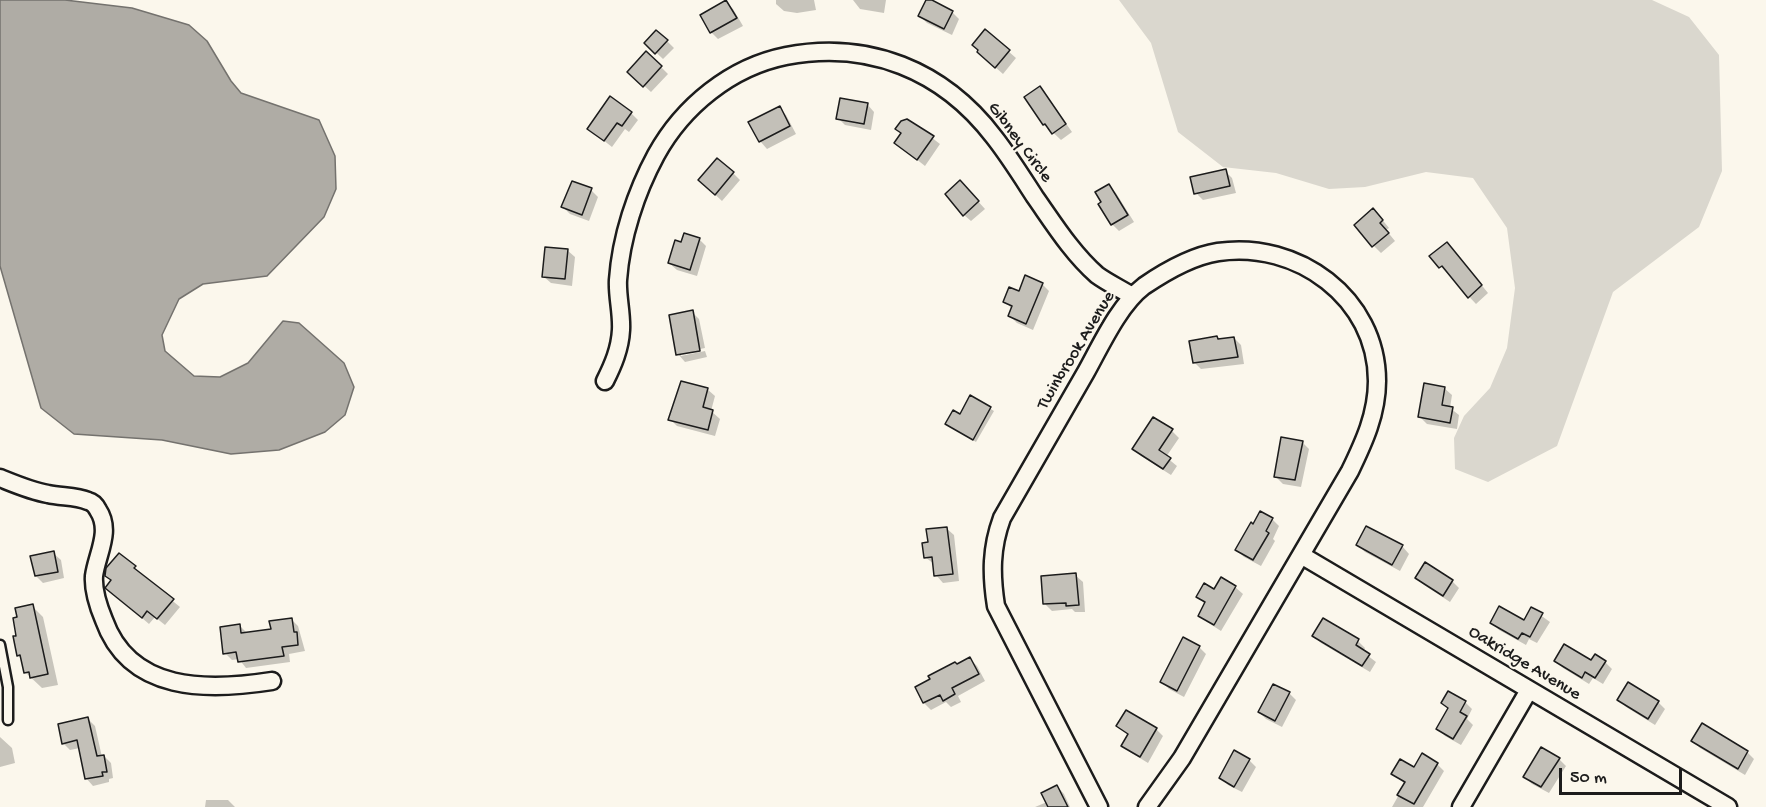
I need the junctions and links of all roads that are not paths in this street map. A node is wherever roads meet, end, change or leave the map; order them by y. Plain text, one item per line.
1 (1132, 296) junction
2 (605, 381) dead end
3 (0, 478) edge
4 (1301, 555) junction
5 (0, 645) edge
6 (272, 681) dead end
7 (1529, 690) junction
8 (8, 720) dead end
9 (1099, 807) edge
10 (1146, 807) edge
11 (1461, 807) edge
12 (1728, 807) edge

1 - 2 street, Gibney Circle
1 - 4 street, Twinbrook Avenue
1 - 9 street, Twinbrook Avenue
3 - 6 street
4 - 7 street, Oakridge Avenue
4 - 10 street, Twinbrook Avenue
5 - 8 lane
7 - 11 street
7 - 12 street, Oakridge Avenue

